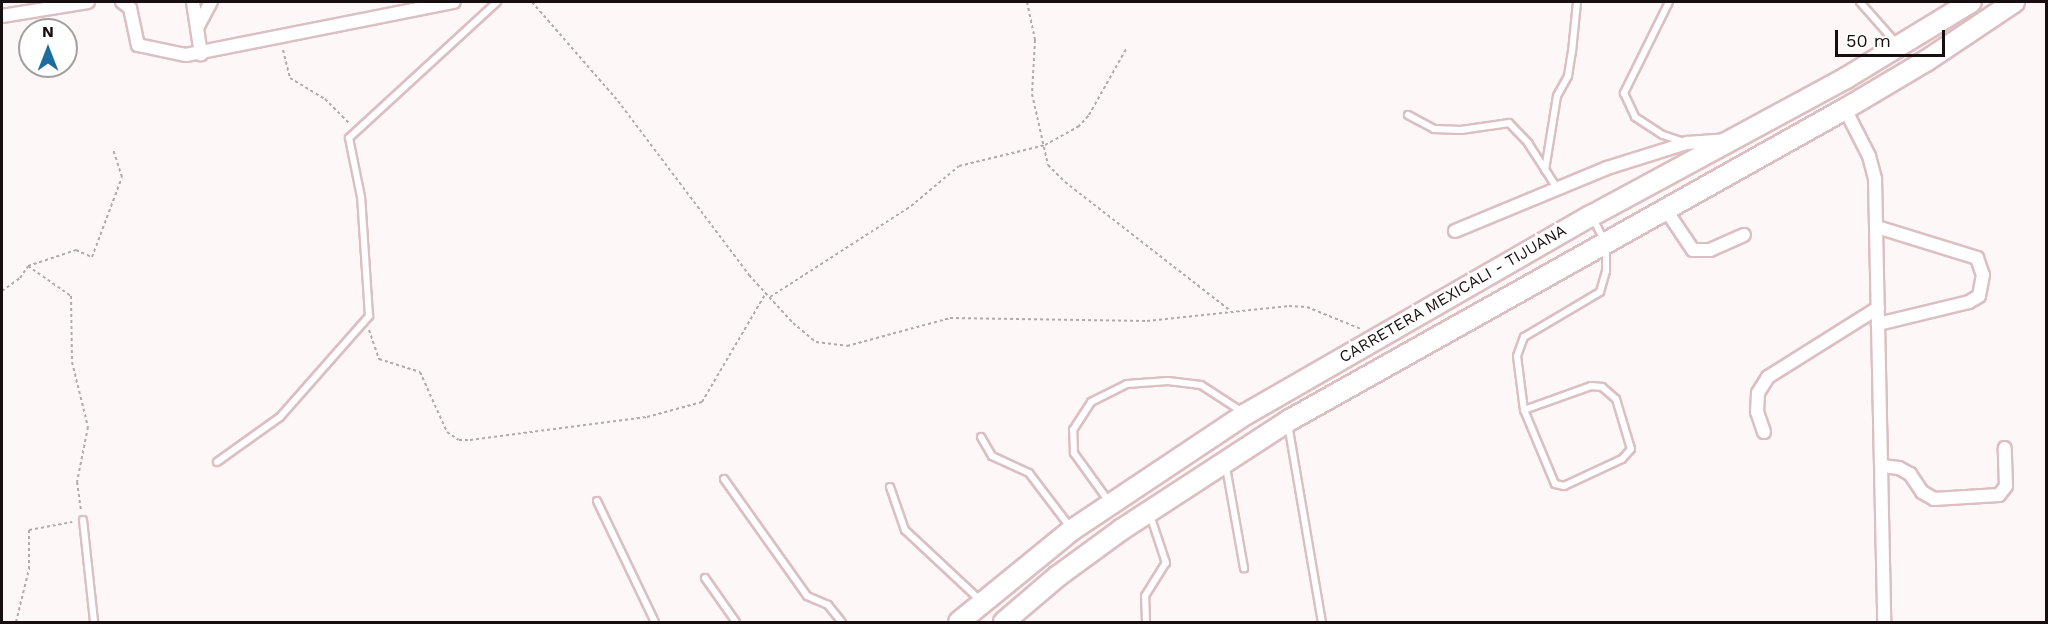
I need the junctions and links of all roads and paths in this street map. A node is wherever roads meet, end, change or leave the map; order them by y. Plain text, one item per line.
1 (88, 2) edge
2 (122, 2) edge
3 (193, 2) edge
4 (211, 2) edge
5 (454, 2) edge
6 (497, 2) edge
7 (532, 2) edge
8 (1027, 2) edge
9 (1577, 2) edge
10 (1670, 2) edge
11 (1860, 2) edge
12 (1971, 2) edge
13 (2014, 2) edge
14 (2, 16) edge
15 (197, 28) junction
16 (282, 44) dead end
17 (1900, 46) junction
18 (1126, 49) dead end
19 (201, 54) junction
20 (1845, 109) junction
21 (1408, 115) dead end
22 (355, 130) junction
23 (1733, 139) junction
24 (1687, 143) junction
25 (1045, 145) junction
26 (113, 148) dead end
27 (1545, 170) junction
28 (1557, 188) junction
29 (1666, 210) junction
30 (1591, 216) junction
31 (1876, 227) junction
32 (1455, 231) dead end
33 (1744, 235) dead end
34 (1606, 244) junction
35 (28, 266) junction
36 (2, 291) edge
37 (766, 293) junction
38 (770, 297) junction
39 (1878, 308) junction
40 (1228, 309) junction
41 (369, 316) junction
42 (1878, 324) junction
43 (1383, 336) junction
44 (1524, 410) junction
45 (1246, 414) junction
46 (1288, 421) junction
47 (1764, 432) dead end
48 (981, 437) dead end
49 (2005, 448) dead end
50 (1225, 460) junction
51 (217, 462) dead end
52 (1882, 466) junction
53 (724, 479) dead end
54 (890, 487) dead end
55 (597, 501) dead end
56 (1110, 504) junction
57 (1148, 511) junction
58 (83, 520) junction
59 (1072, 530) junction
60 (1244, 568) dead end
61 (705, 578) dead end
62 (982, 601) junction
63 (16, 622) edge
64 (94, 622) edge
65 (655, 622) edge
66 (736, 622) edge
67 (842, 622) edge
68 (959, 622) edge
69 (1004, 622) edge
70 (1146, 622) edge
71 (1322, 622) edge
72 (1884, 622) edge

1 - 14 street
2 - 19 street
3 - 15 street
4 - 15 street
5 - 19 street
6 - 22 lane
7 - 37 path
8 - 25 path
9 - 27 lane
10 - 24 lane
11 - 17 lane
12 - 17 main road, CARRETERA MEXICALI - TIJUANA
13 - 20 main road, CARRETERA MEXICALI - TIJUANA
15 - 19 street
16 - 22 path
17 - 23 main road, CARRETERA MEXICALI - TIJUANA
18 - 25 path
20 - 29 main road, CARRETERA MEXICALI - TIJUANA
20 - 31 street
21 - 27 lane
22 - 41 lane
23 - 24 street
23 - 30 main road, CARRETERA MEXICALI - TIJUANA
24 - 28 street
25 - 38 path
25 - 40 path
26 - 35 path
27 - 28 lane
28 - 32 street
29 - 33 street
29 - 34 main road, CARRETERA MEXICALI - TIJUANA
30 - 34 lane
30 - 43 main road, CARRETERA MEXICALI - TIJUANA
31 - 39 street
31 - 42 street
34 - 44 lane
34 - 46 main road, CARRETERA MEXICALI - TIJUANA
35 - 36 path
35 - 58 path
37 - 38 path
37 - 41 path
38 - 40 path
39 - 42 street
39 - 47 street
40 - 43 path
41 - 51 lane
42 - 52 street
43 - 45 main road, CARRETERA MEXICALI - TIJUANA
44 - 44 lane
45 - 56 main road, CARRETERA MEXICALI - TIJUANA
45 - 56 lane
46 - 50 main road, CARRETERA MEXICALI - TIJUANA
46 - 71 lane
48 - 59 lane
49 - 52 street
50 - 57 main road, CARRETERA MEXICALI - TIJUANA
50 - 60 lane
52 - 72 street
53 - 67 lane
54 - 62 lane
55 - 65 lane
56 - 59 main road, CARRETERA MEXICALI - TIJUANA
57 - 69 main road, CARRETERA MEXICALI - TIJUANA
57 - 70 lane
58 - 63 path
58 - 64 lane
59 - 62 main road, CARRETERA MEXICALI - TIJUANA
61 - 66 lane
62 - 68 main road, CARRETERA MEXICALI - TIJUANA

